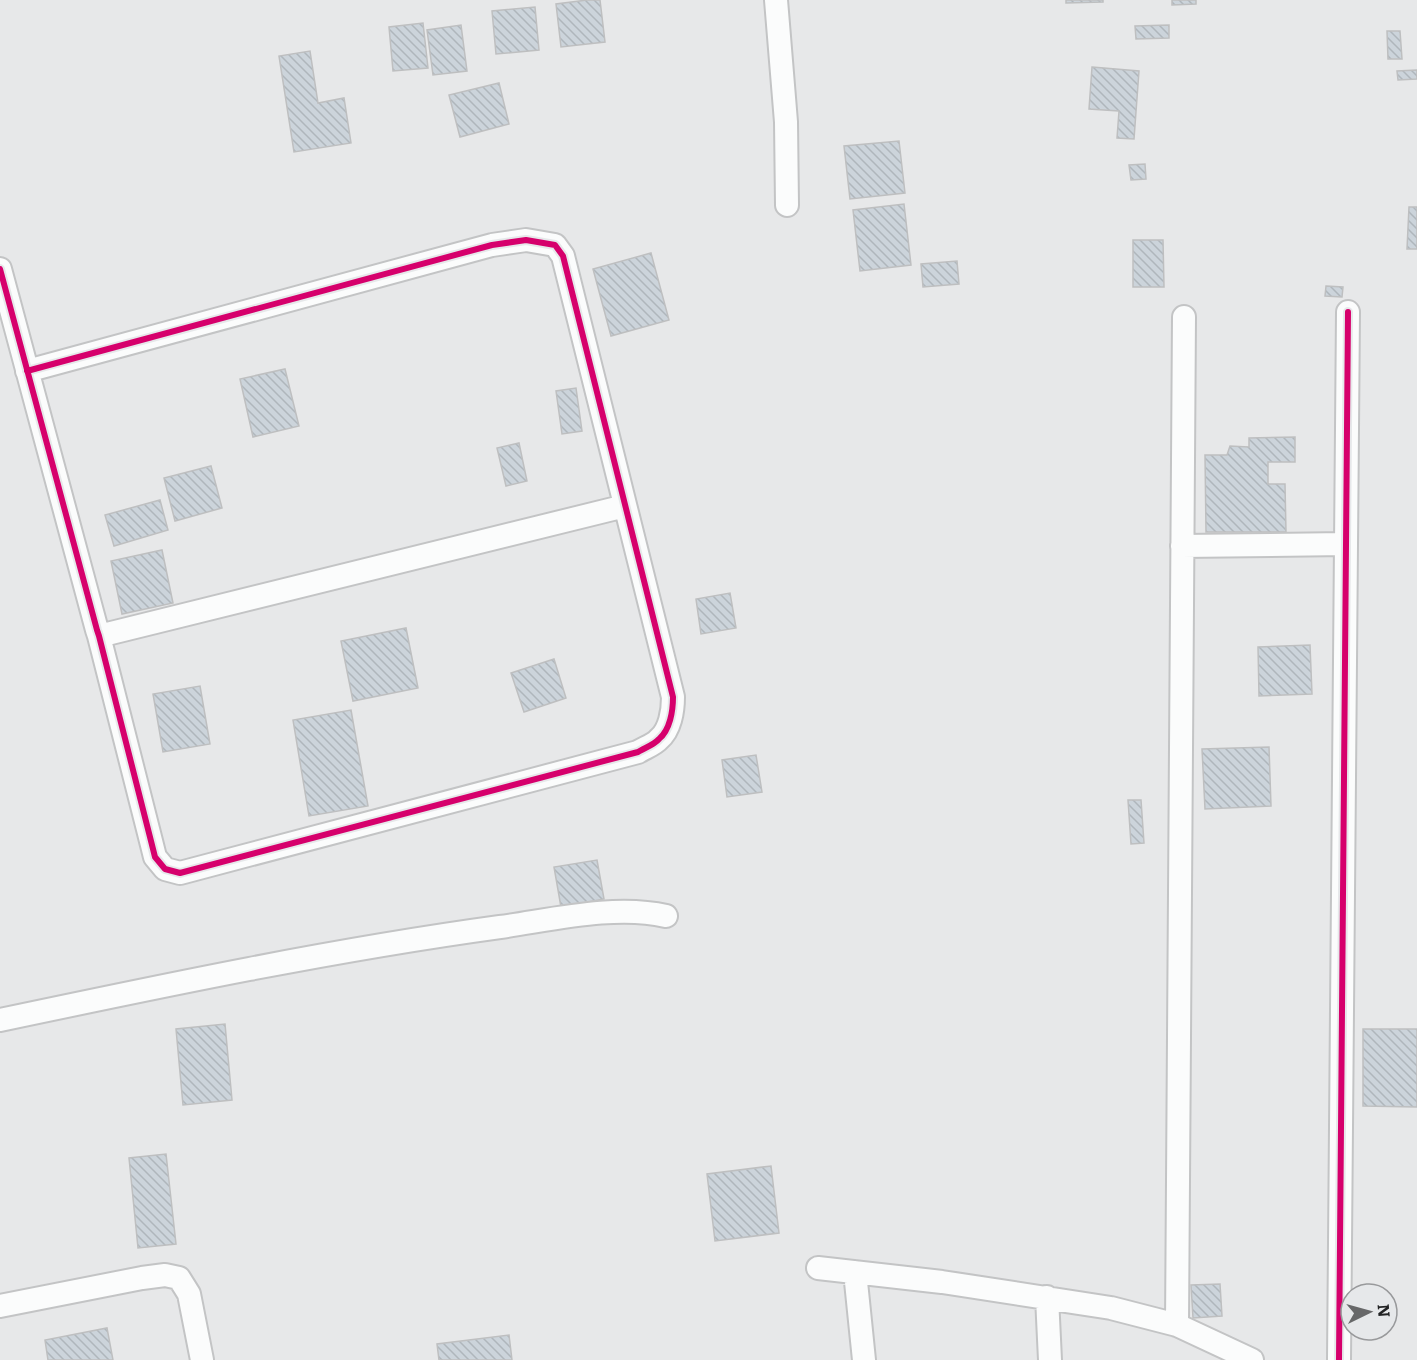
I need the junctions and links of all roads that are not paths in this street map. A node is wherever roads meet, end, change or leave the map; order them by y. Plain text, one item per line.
1 (776, 0) edge
2 (787, 205) dead end
3 (0, 269) edge
4 (1348, 312) dead end
5 (1184, 317) dead end
6 (27, 371) junction
7 (625, 506) junction
8 (1346, 544) junction
9 (1182, 546) junction
10 (99, 636) junction
11 (666, 916) dead end
12 (0, 1020) edge
13 (818, 1268) dead end
14 (855, 1272) junction
15 (1047, 1297) junction
16 (0, 1306) edge
17 (1177, 1324) junction
18 (202, 1360) edge
19 (864, 1360) edge
20 (1050, 1360) edge
21 (1252, 1360) edge
22 (1339, 1360) edge

1 - 2 street
3 - 6 street
4 - 8 street
5 - 9 street
6 - 7 street
6 - 10 street
7 - 10 street
7 - 10 street
8 - 9 street
8 - 22 street
9 - 17 street
11 - 12 street
13 - 14 street
14 - 15 street
14 - 19 street
15 - 17 street
15 - 20 street
16 - 18 street
17 - 21 street

